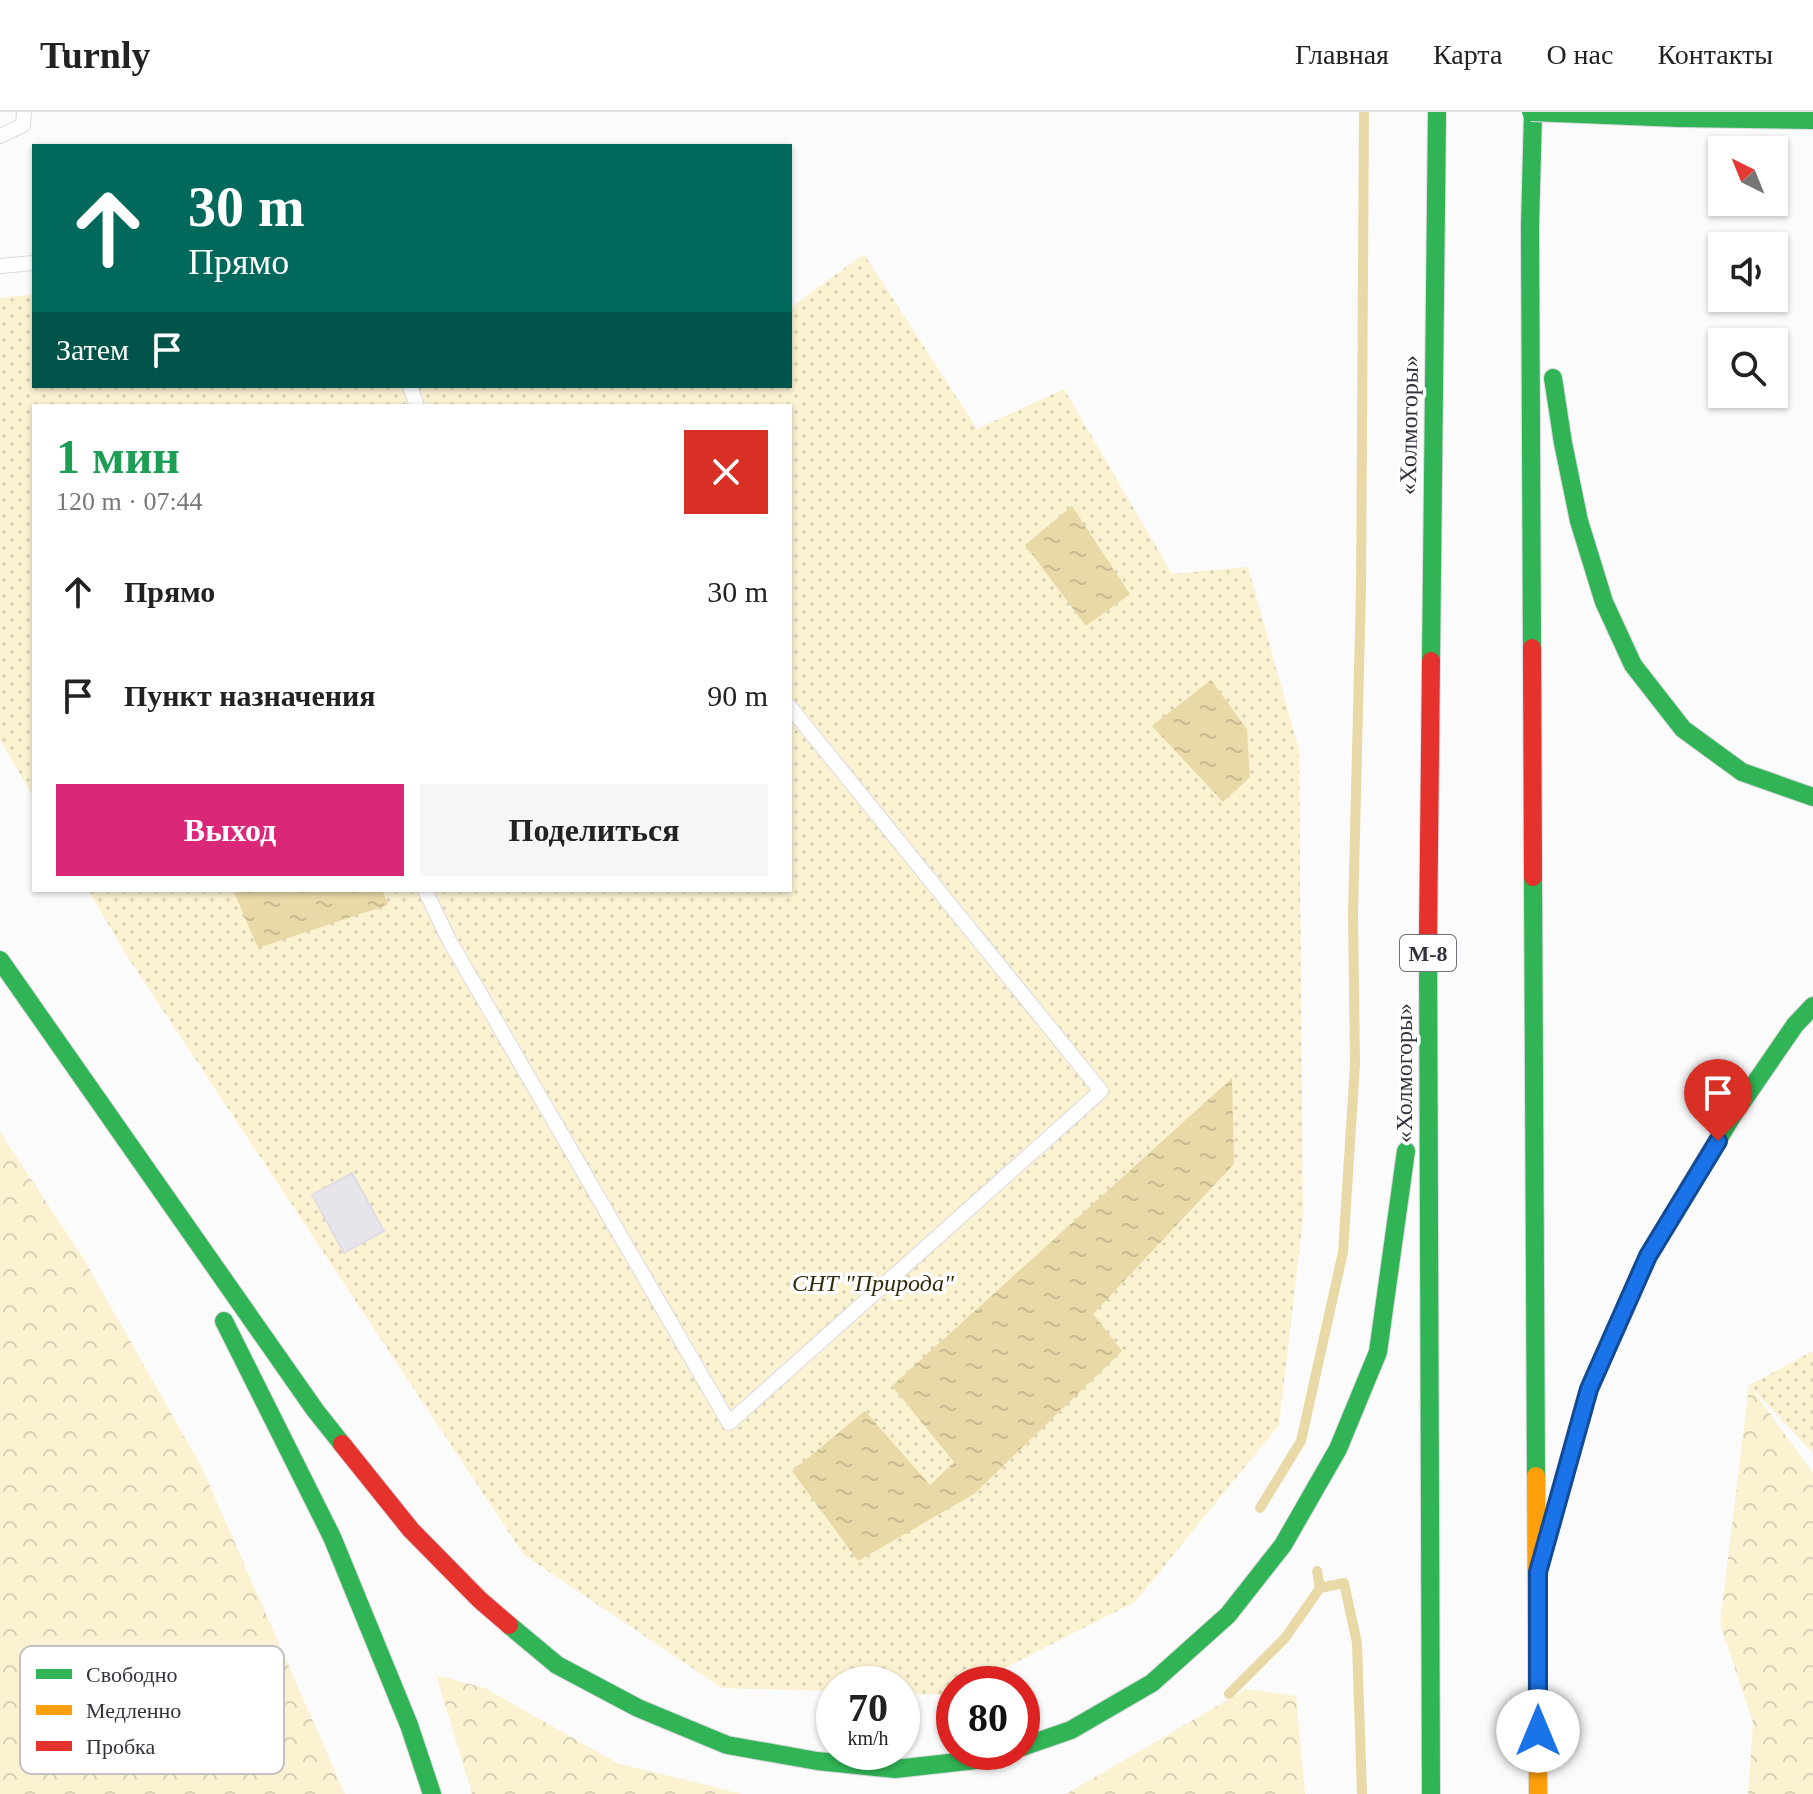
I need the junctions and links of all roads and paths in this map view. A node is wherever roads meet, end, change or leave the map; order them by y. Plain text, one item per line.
1 (24, 112) edge
2 (1437, 112) edge
3 (1532, 112) edge
4 (1812, 122) edge
5 (0, 136) edge
6 (1530, 227) junction
7 (32, 263) edge
8 (0, 266) edge
9 (792, 709) edge
10 (1813, 797) edge
11 (426, 892) edge
12 (0, 960) edge
13 (1427, 994) junction
14 (1813, 1006) edge
15 (95, 1098) junction
16 (195, 1270) dead end
17 (218, 1310) dead end
18 (1538, 1572) junction
19 (1040, 1741) edge
20 (936, 1764) edge
21 (432, 1794) edge
22 (1431, 1794) edge
23 (1538, 1794) edge

1 - 5 lane
2 - 13 highway, «Холмогоры» / М-8
3 - 4 highway, bridge
3 - 6 highway
6 - 10 highway
6 - 18 highway
7 - 8 lane
9 - 11 lane
12 - 15 highway
13 - 19 highway
13 - 22 highway, «Холмогоры» / М-8
14 - 18 highway
15 - 16 highway
15 - 20 highway
17 - 21 highway
18 - 23 highway

